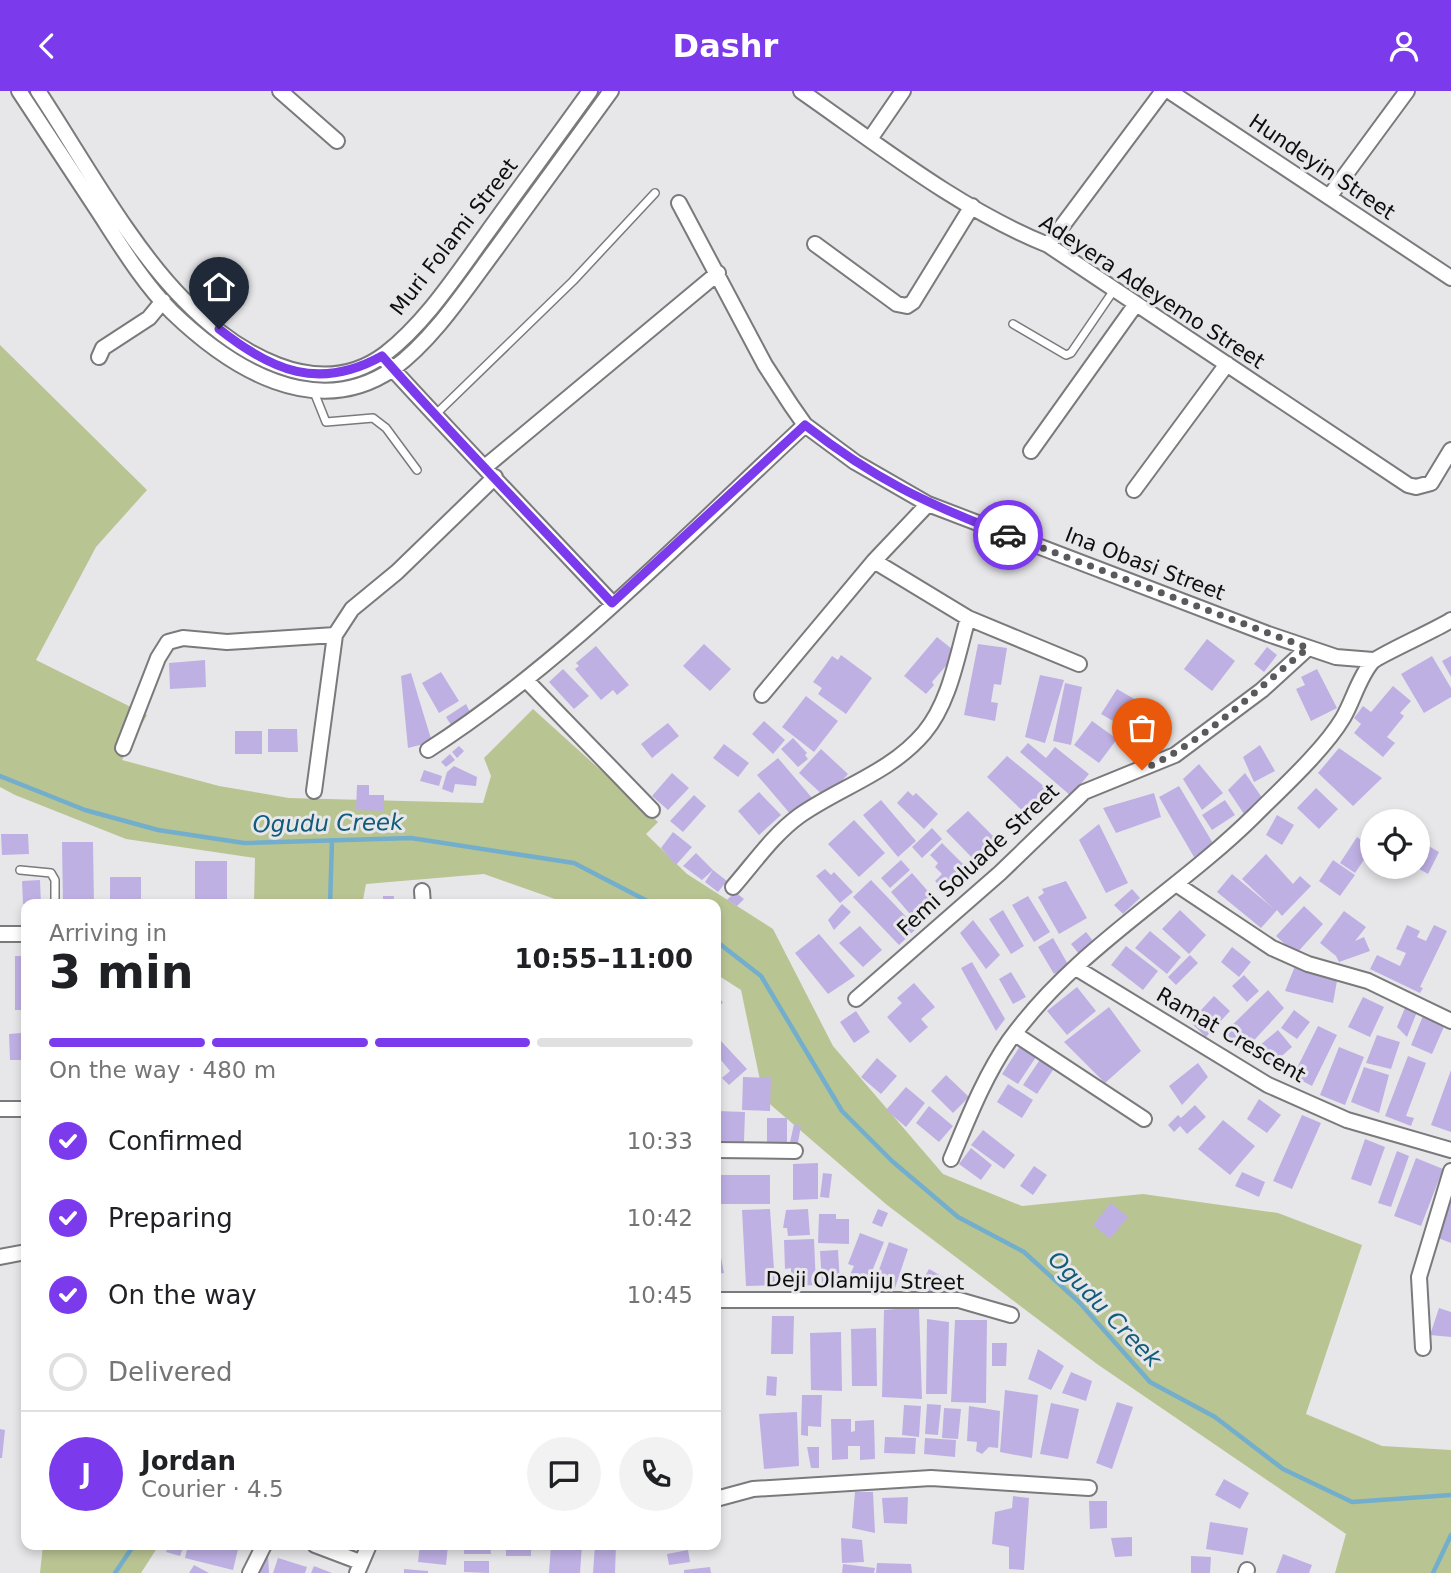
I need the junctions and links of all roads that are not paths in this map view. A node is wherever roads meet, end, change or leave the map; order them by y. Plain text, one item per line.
1 (38, 91) edge
2 (280, 91) edge
3 (590, 91) edge
4 (611, 91) edge
5 (802, 91) edge
6 (903, 91) edge
7 (1163, 91) edge
8 (1169, 91) edge
9 (1407, 91) edge
10 (23, 93) edge
11 (870, 139) junction
12 (337, 141) dead end
13 (655, 193) dead end
14 (1329, 197) junction
15 (679, 203) dead end
16 (972, 206) junction
17 (816, 244) dead end
18 (1048, 246) junction
19 (718, 274) junction
20 (1451, 278) edge
21 (1114, 290) junction
22 (163, 301) junction
23 (1136, 304) junction
24 (1013, 324) dead end
25 (382, 356) junction
26 (99, 357) dead end
27 (1227, 364) junction
28 (393, 369) junction
29 (292, 372) junction
30 (285, 387) junction
31 (314, 392) junction
32 (435, 416) junction
33 (805, 425) junction
34 (1451, 450) edge
35 (1031, 451) dead end
36 (417, 470) dead end
37 (490, 472) junction
38 (1134, 490) dead end
39 (928, 504) junction
40 (874, 561) junction
41 (612, 603) junction
42 (968, 618) junction
43 (1451, 620) edge
44 (335, 635) junction
45 (1308, 648) junction
46 (1373, 660) junction
47 (1079, 664) dead end
48 (526, 680) junction
49 (762, 695) dead end
50 (123, 748) dead end
51 (428, 750) dead end
52 (314, 791) dead end
53 (652, 810) dead end
54 (20, 870) dead end
55 (1176, 884) junction
56 (733, 887) dead end
57 (55, 899) edge
58 (0, 934) edge
59 (21, 934) edge
60 (1076, 968) junction
61 (856, 999) dead end
62 (1451, 1021) edge
63 (1015, 1034) junction
64 (0, 1109) edge
65 (21, 1109) edge
66 (1144, 1119) dead end
67 (721, 1150) edge
68 (1451, 1150) edge
69 (795, 1151) dead end
70 (951, 1159) dead end
71 (1451, 1171) edge
72 (21, 1253) edge
73 (0, 1257) edge
74 (721, 1300) edge
75 (1011, 1315) dead end
76 (1423, 1348) dead end
77 (1089, 1488) dead end
78 (721, 1498) edge
79 (262, 1550) edge
80 (325, 1550) edge
81 (367, 1550) edge
82 (359, 1568) edge
83 (250, 1573) edge

1 - 29 street, Muri Folami Street
2 - 12 street
3 - 25 street, Muri Folami Street
4 - 28 street
5 - 11 street, Adeyera Adeyemo Street
6 - 11 street
7 - 18 street
8 - 14 street, Hundeyin Street
9 - 14 street
10 - 22 street
11 - 16 street, Adeyera Adeyemo Street
13 - 32 lane
14 - 20 street, Hundeyin Street
15 - 19 street, Ina Obasi Street
16 - 17 street
16 - 18 street, Adeyera Adeyemo Street
18 - 21 street, Adeyera Adeyemo Street
19 - 33 street, Ina Obasi Street
19 - 37 street
21 - 23 street, Adeyera Adeyemo Street
21 - 24 lane
22 - 26 street
22 - 30 street
23 - 27 street, Adeyera Adeyemo Street
23 - 35 street
25 - 28 street
25 - 29 street, Muri Folami Street
27 - 34 street, Adeyera Adeyemo Street
27 - 38 street
28 - 31 street
28 - 32 street
29 - 30 street
30 - 31 street
31 - 36 lane
32 - 37 street
33 - 39 street, Ina Obasi Street
33 - 41 street
37 - 41 street
37 - 44 street
39 - 40 street
39 - 45 street, Ina Obasi Street
40 - 42 street
40 - 49 street
41 - 48 street
42 - 47 street
42 - 56 street
43 - 46 street
44 - 50 street
44 - 52 street
45 - 46 street, Ina Obasi Street
45 - 61 street, Femi Soluade Street
46 - 55 street
48 - 51 street
48 - 53 street
54 - 57 lane
55 - 60 street
55 - 62 street
58 - 59 street
60 - 63 street
60 - 68 street, Ramat Crescent
63 - 66 street
63 - 70 street
64 - 65 street
67 - 69 street
71 - 76 street
72 - 73 street
74 - 75 street, Deji Olamiju Street
77 - 78 street
79 - 83 street
80 - 82 street
81 - 82 street

